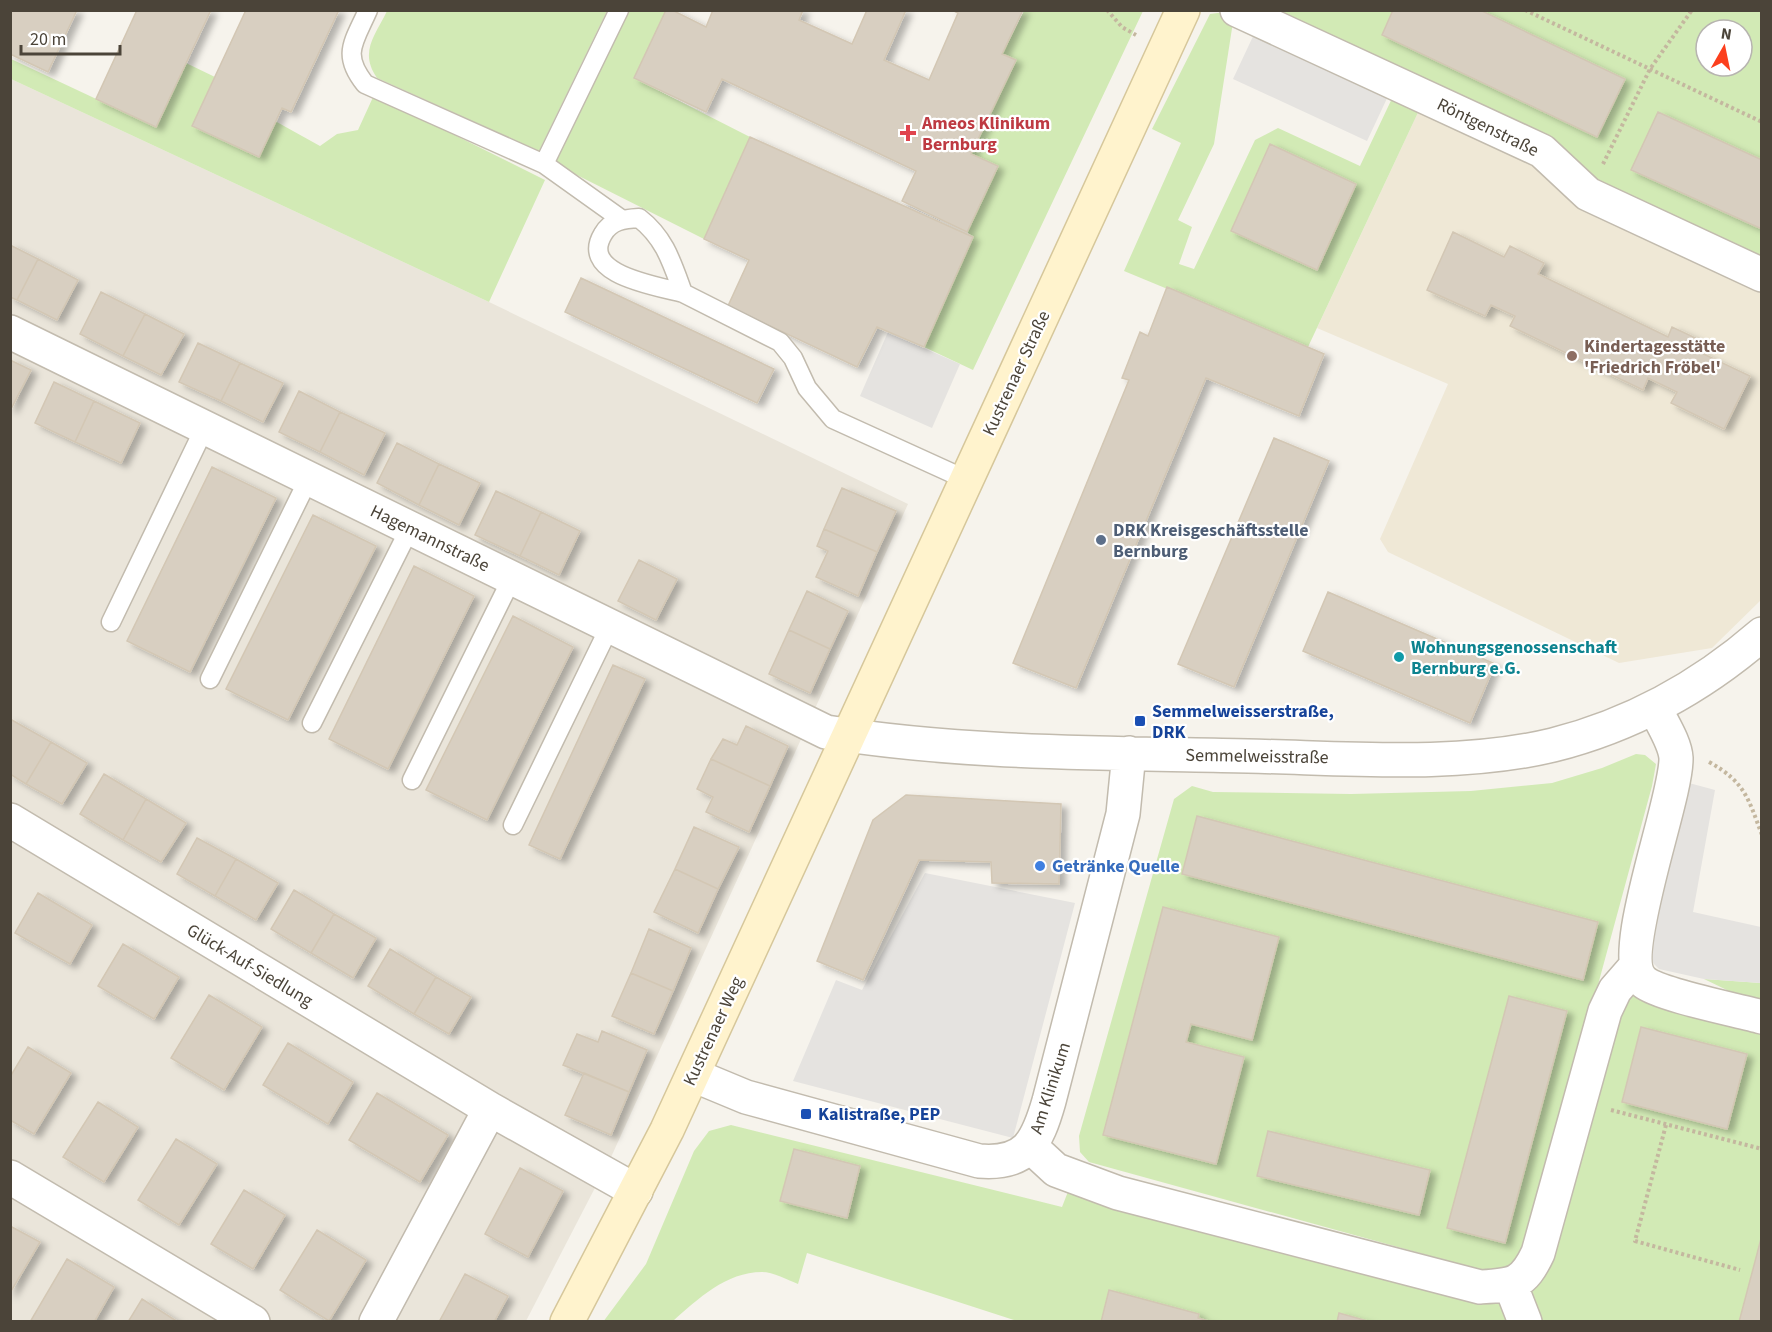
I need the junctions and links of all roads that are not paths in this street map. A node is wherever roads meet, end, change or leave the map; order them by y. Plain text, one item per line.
1 (368, 10) edge
2 (619, 10) edge
3 (1182, 10) edge
4 (1238, 10) edge
5 (544, 164) junction
6 (621, 219) junction
7 (1761, 275) edge
8 (683, 293) junction
9 (10, 332) edge
10 (205, 427) junction
11 (309, 478) junction
12 (967, 480) junction
13 (410, 528) junction
14 (512, 578) junction
15 (111, 622) dead end
16 (610, 626) junction
17 (1761, 634) edge
18 (210, 679) dead end
19 (1655, 708) junction
20 (312, 723) dead end
21 (851, 736) junction
22 (1129, 753) junction
23 (412, 780) dead end
24 (10, 820) edge
25 (513, 825) dead end
26 (1635, 967) junction
27 (1761, 1017) edge
28 (693, 1075) junction
29 (490, 1110) junction
30 (1030, 1146) junction
31 (10, 1177) edge
32 (636, 1191) junction
33 (1511, 1286) junction
34 (253, 1322) edge
35 (376, 1322) edge
36 (567, 1322) edge
37 (1525, 1322) edge

1 - 5 lane
2 - 5 lane
3 - 12 street, Kustrenaer Straße
4 - 7 street, Röntgenstraße
5 - 6 lane
6 - 8 lane
6 - 8 lane
8 - 12 lane
9 - 10 street, Hagemannstraße
10 - 11 street, Hagemannstraße
10 - 15 lane
11 - 13 street, Hagemannstraße
11 - 18 lane
12 - 21 street, Kustrenaer Straße
13 - 14 street, Hagemannstraße
13 - 20 lane
14 - 16 street, Hagemannstraße
14 - 23 lane
16 - 21 street, Hagemannstraße
16 - 25 lane
17 - 19 street, Semmelweisstraße
19 - 22 street, Semmelweisstraße
19 - 26 street
21 - 22 street, Semmelweisstraße
21 - 28 street, Kustrenaer Weg
22 - 30 street, Am Klinikum
24 - 29 street, Glück-Auf-Siedlung
26 - 27 street
26 - 33 street
28 - 30 street, Am Klinikum
28 - 32 street, Kustrenaer Weg
29 - 32 street, Glück-Auf-Siedlung
29 - 35 street
30 - 33 street
31 - 34 street
32 - 36 street, Kustrenaer Weg
33 - 37 street

